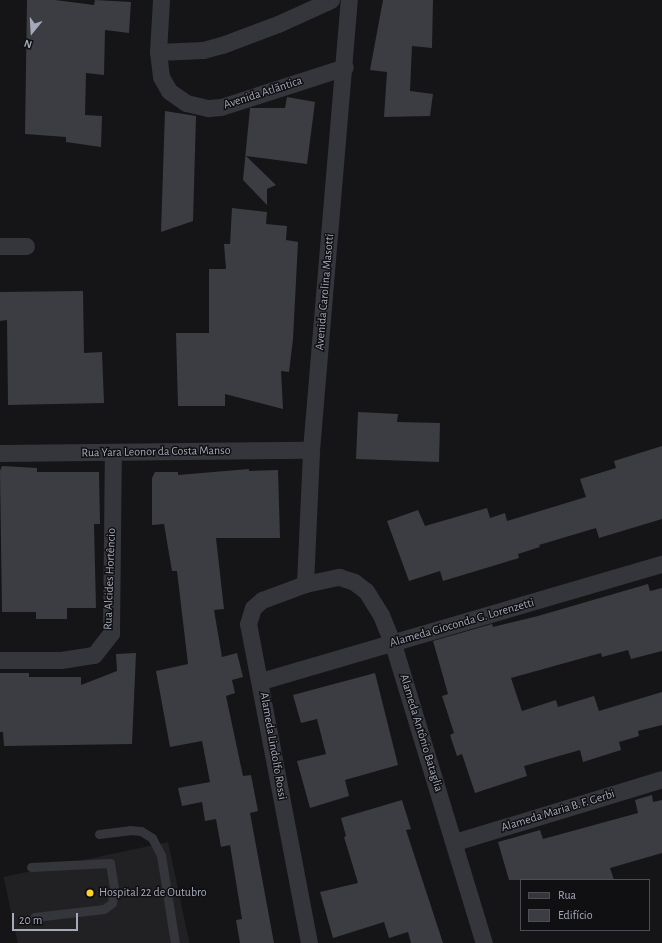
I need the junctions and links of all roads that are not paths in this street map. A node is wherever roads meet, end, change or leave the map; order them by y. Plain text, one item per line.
1 (161, 0) edge
2 (331, 0) edge
3 (349, 0) edge
4 (158, 52) junction
5 (345, 67) junction
6 (0, 246) edge
7 (26, 246) dead end
8 (311, 450) junction
9 (113, 452) junction
10 (0, 453) edge
11 (662, 564) edge
12 (305, 584) junction
13 (393, 644) junction
14 (0, 660) edge
15 (261, 681) junction
16 (662, 780) edge
17 (99, 834) dead end
18 (455, 842) junction
19 (31, 867) dead end
20 (34, 917) dead end
21 (175, 943) edge
22 (309, 943) edge
23 (484, 943) edge

1 - 4 street, Avenida Atlãntica
2 - 4 street
3 - 5 street, Avenida Carolina Masotti
4 - 5 street, Avenida Atlãntica
5 - 8 street, Avenida Carolina Masotti
6 - 7 street
8 - 9 street, Rua Yara Leonor da Costa Manso
8 - 12 street, Avenida Carolina Masotti
9 - 10 street, Rua Yara Leonor da Costa Manso
9 - 14 street, Rua Alcides Hortêncio
11 - 13 street, Alameda Gioconda G. Lorenzetti
12 - 13 street, Alameda Antônio Bataglia
12 - 15 street, Alameda Lindolfo Rossi
13 - 15 street, Alameda Gioconda G. Lorenzetti
13 - 18 street, Alameda Antônio Bataglia
15 - 22 street, Alameda Lindolfo Rossi
16 - 18 street, Alameda Maria B. F. Gerbi
17 - 21 lane
18 - 23 street, Alameda Antônio Bataglia
19 - 20 lane

